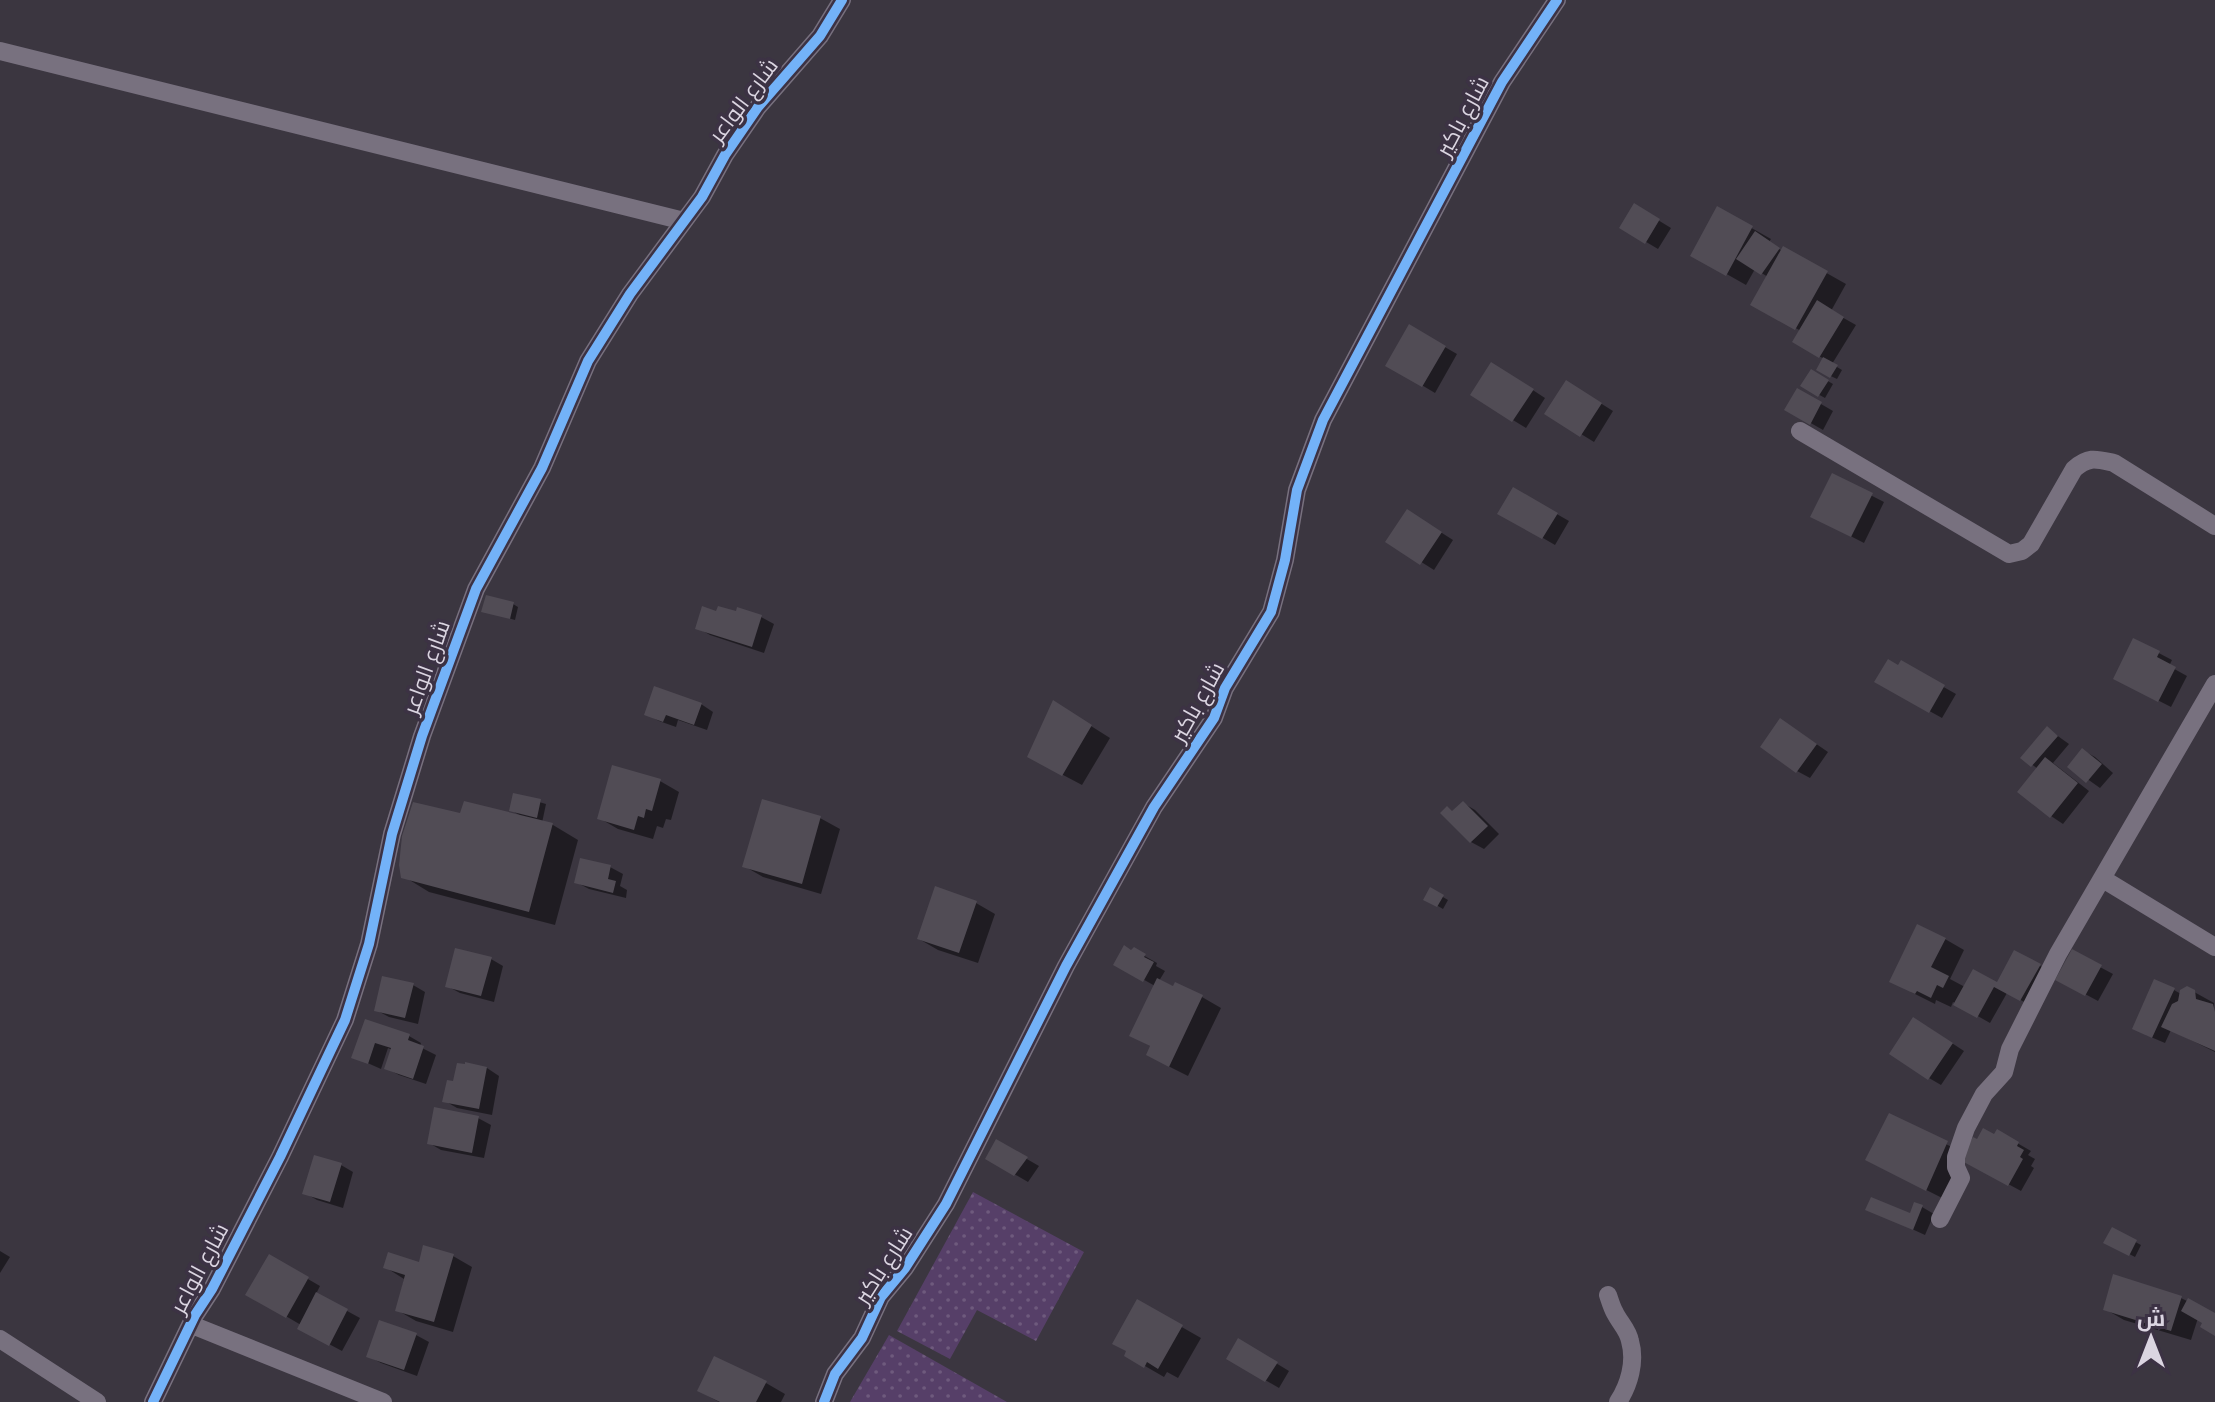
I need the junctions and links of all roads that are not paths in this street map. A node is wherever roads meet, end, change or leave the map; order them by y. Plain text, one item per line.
1 (842, 0) edge
2 (1557, 0) edge
3 (0, 51) edge
4 (684, 221) junction
5 (1800, 431) dead end
6 (2215, 526) edge
7 (2215, 684) edge
8 (2103, 879) junction
9 (2215, 947) edge
10 (1940, 1219) dead end
11 (1608, 1295) dead end
12 (192, 1325) junction
13 (0, 1339) edge
14 (97, 1402) edge
15 (153, 1402) edge
16 (383, 1402) edge
17 (824, 1402) edge
18 (1618, 1402) edge

1 - 4 street, شارع الواعر
2 - 17 street, شارع باكير
3 - 4 street
4 - 12 street, شارع الواعر
5 - 6 street
7 - 8 street
8 - 9 street
8 - 10 street
11 - 18 street
12 - 15 street, شارع الواعر
12 - 16 street
13 - 14 street

